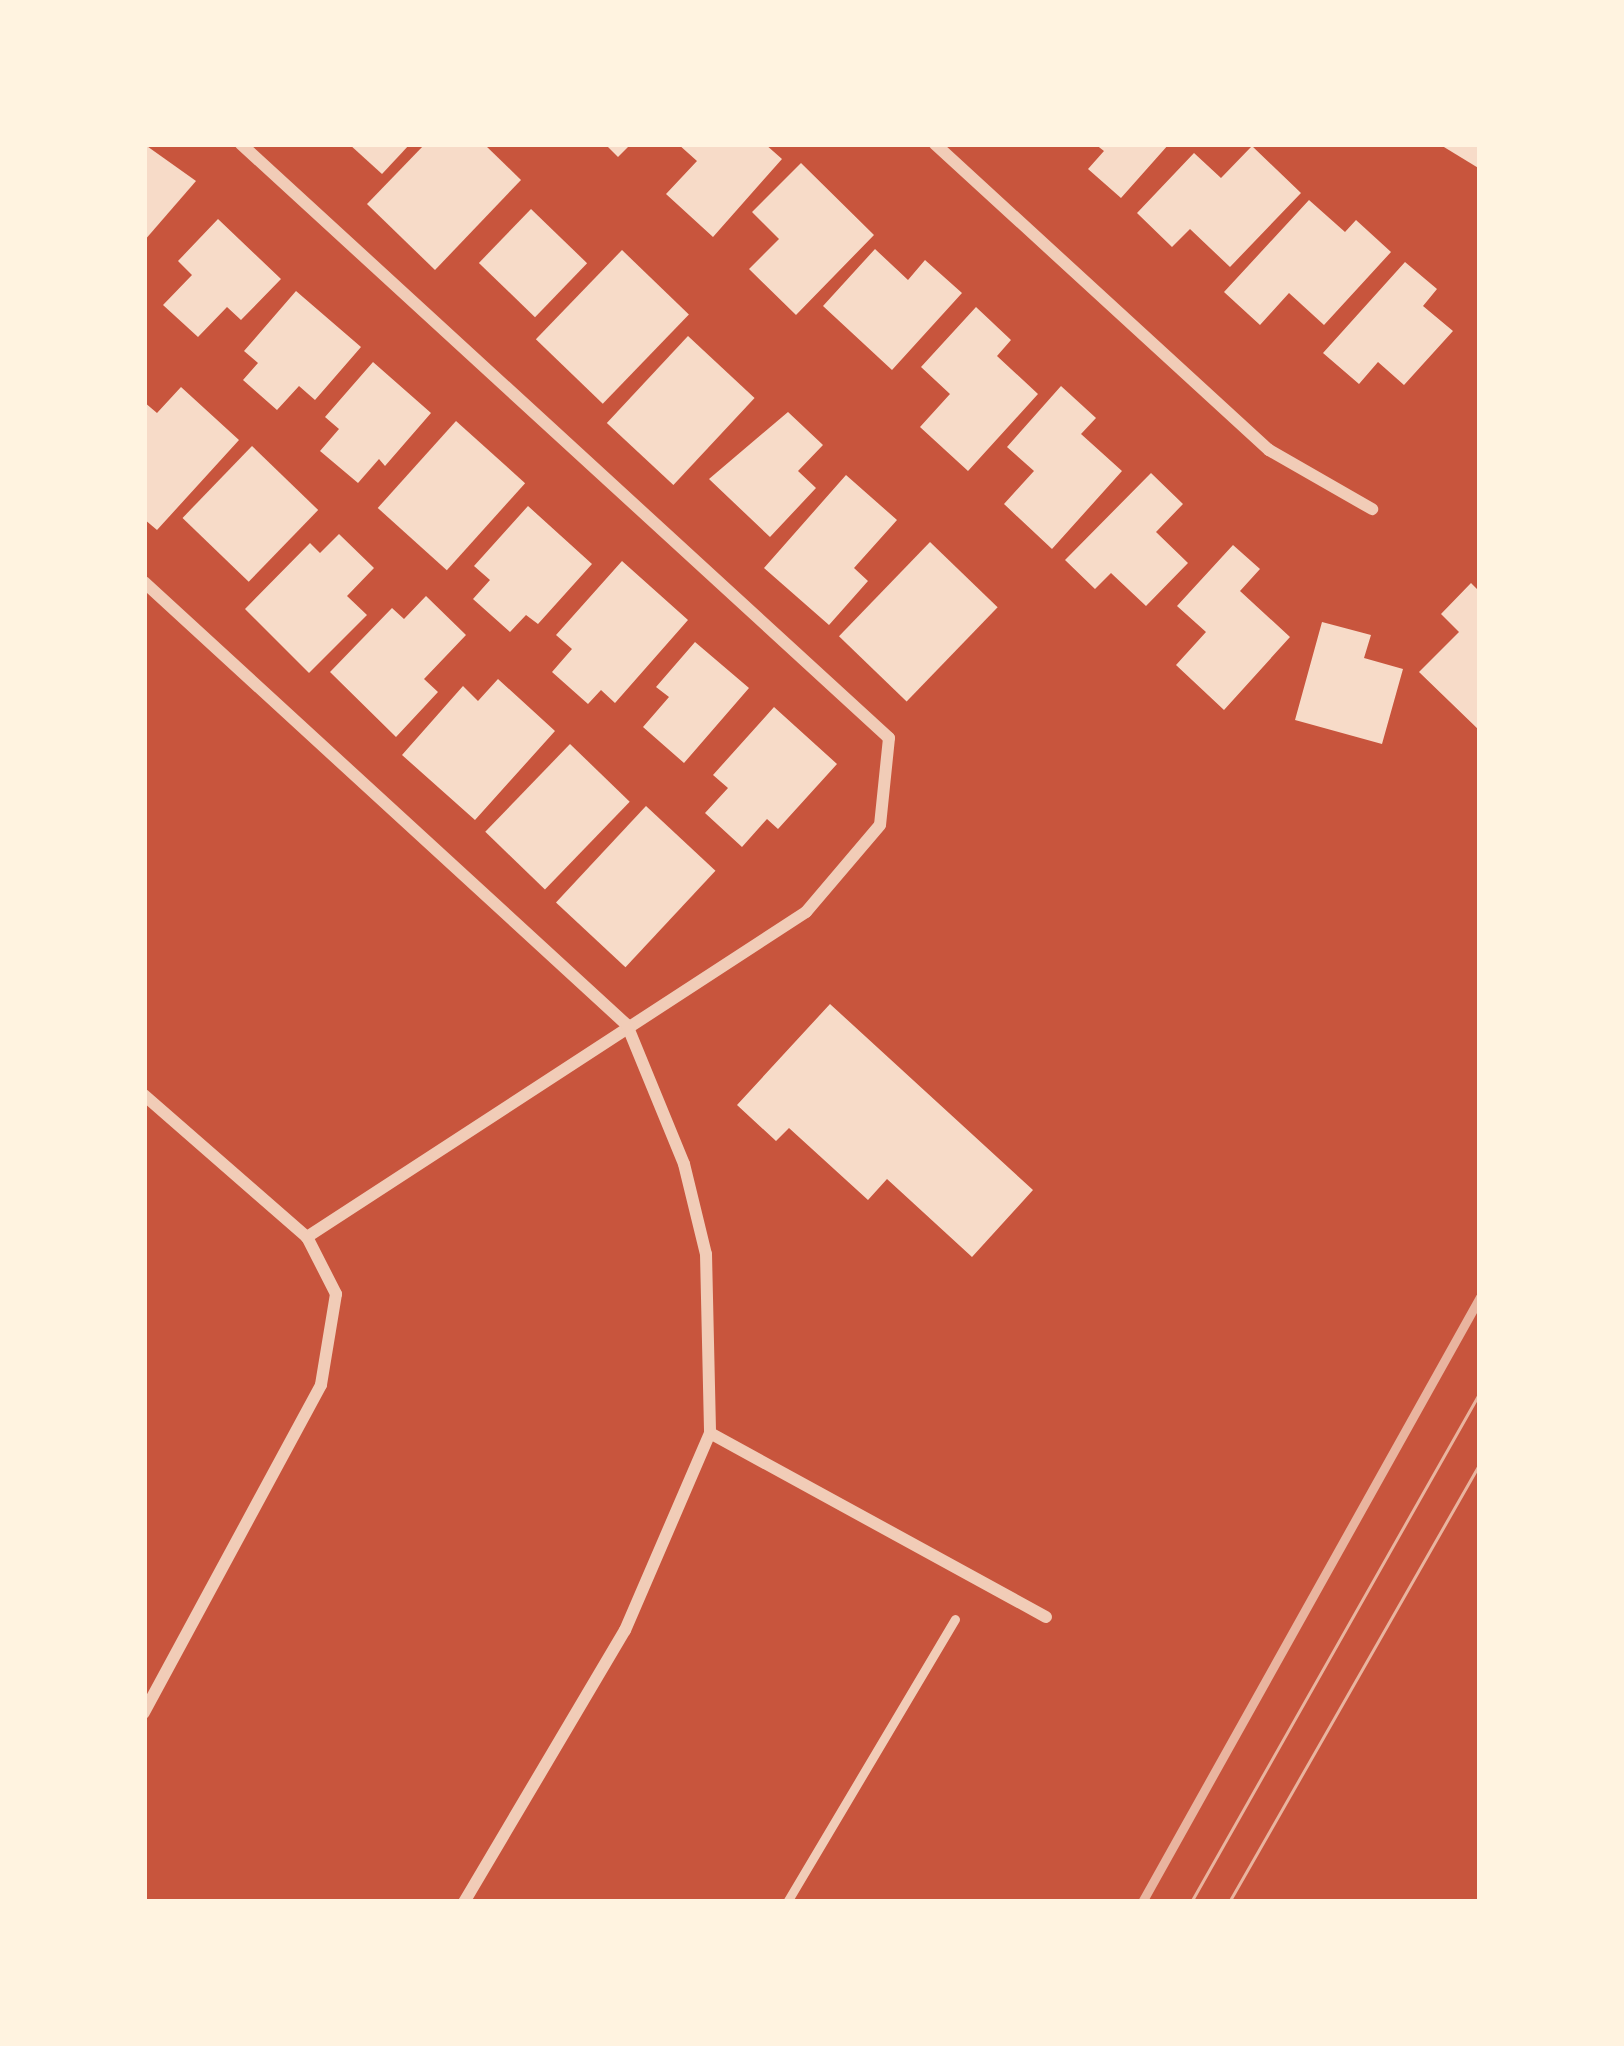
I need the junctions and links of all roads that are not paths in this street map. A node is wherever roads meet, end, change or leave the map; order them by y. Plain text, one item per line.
1 (241, 144) edge
2 (936, 145) edge
3 (1372, 509) dead end
4 (144, 582) edge
5 (627, 1025) junction
6 (144, 1095) edge
7 (307, 1237) junction
8 (710, 1432) junction
9 (1046, 1617) dead end
10 (955, 1619) dead end
11 (144, 1713) edge
12 (464, 1902) edge
13 (787, 1902) edge

1 - 5 street
2 - 3 street
4 - 5 street
5 - 7 street
5 - 8 street
6 - 7 street
7 - 11 street
8 - 9 street
8 - 12 street
10 - 13 lane

